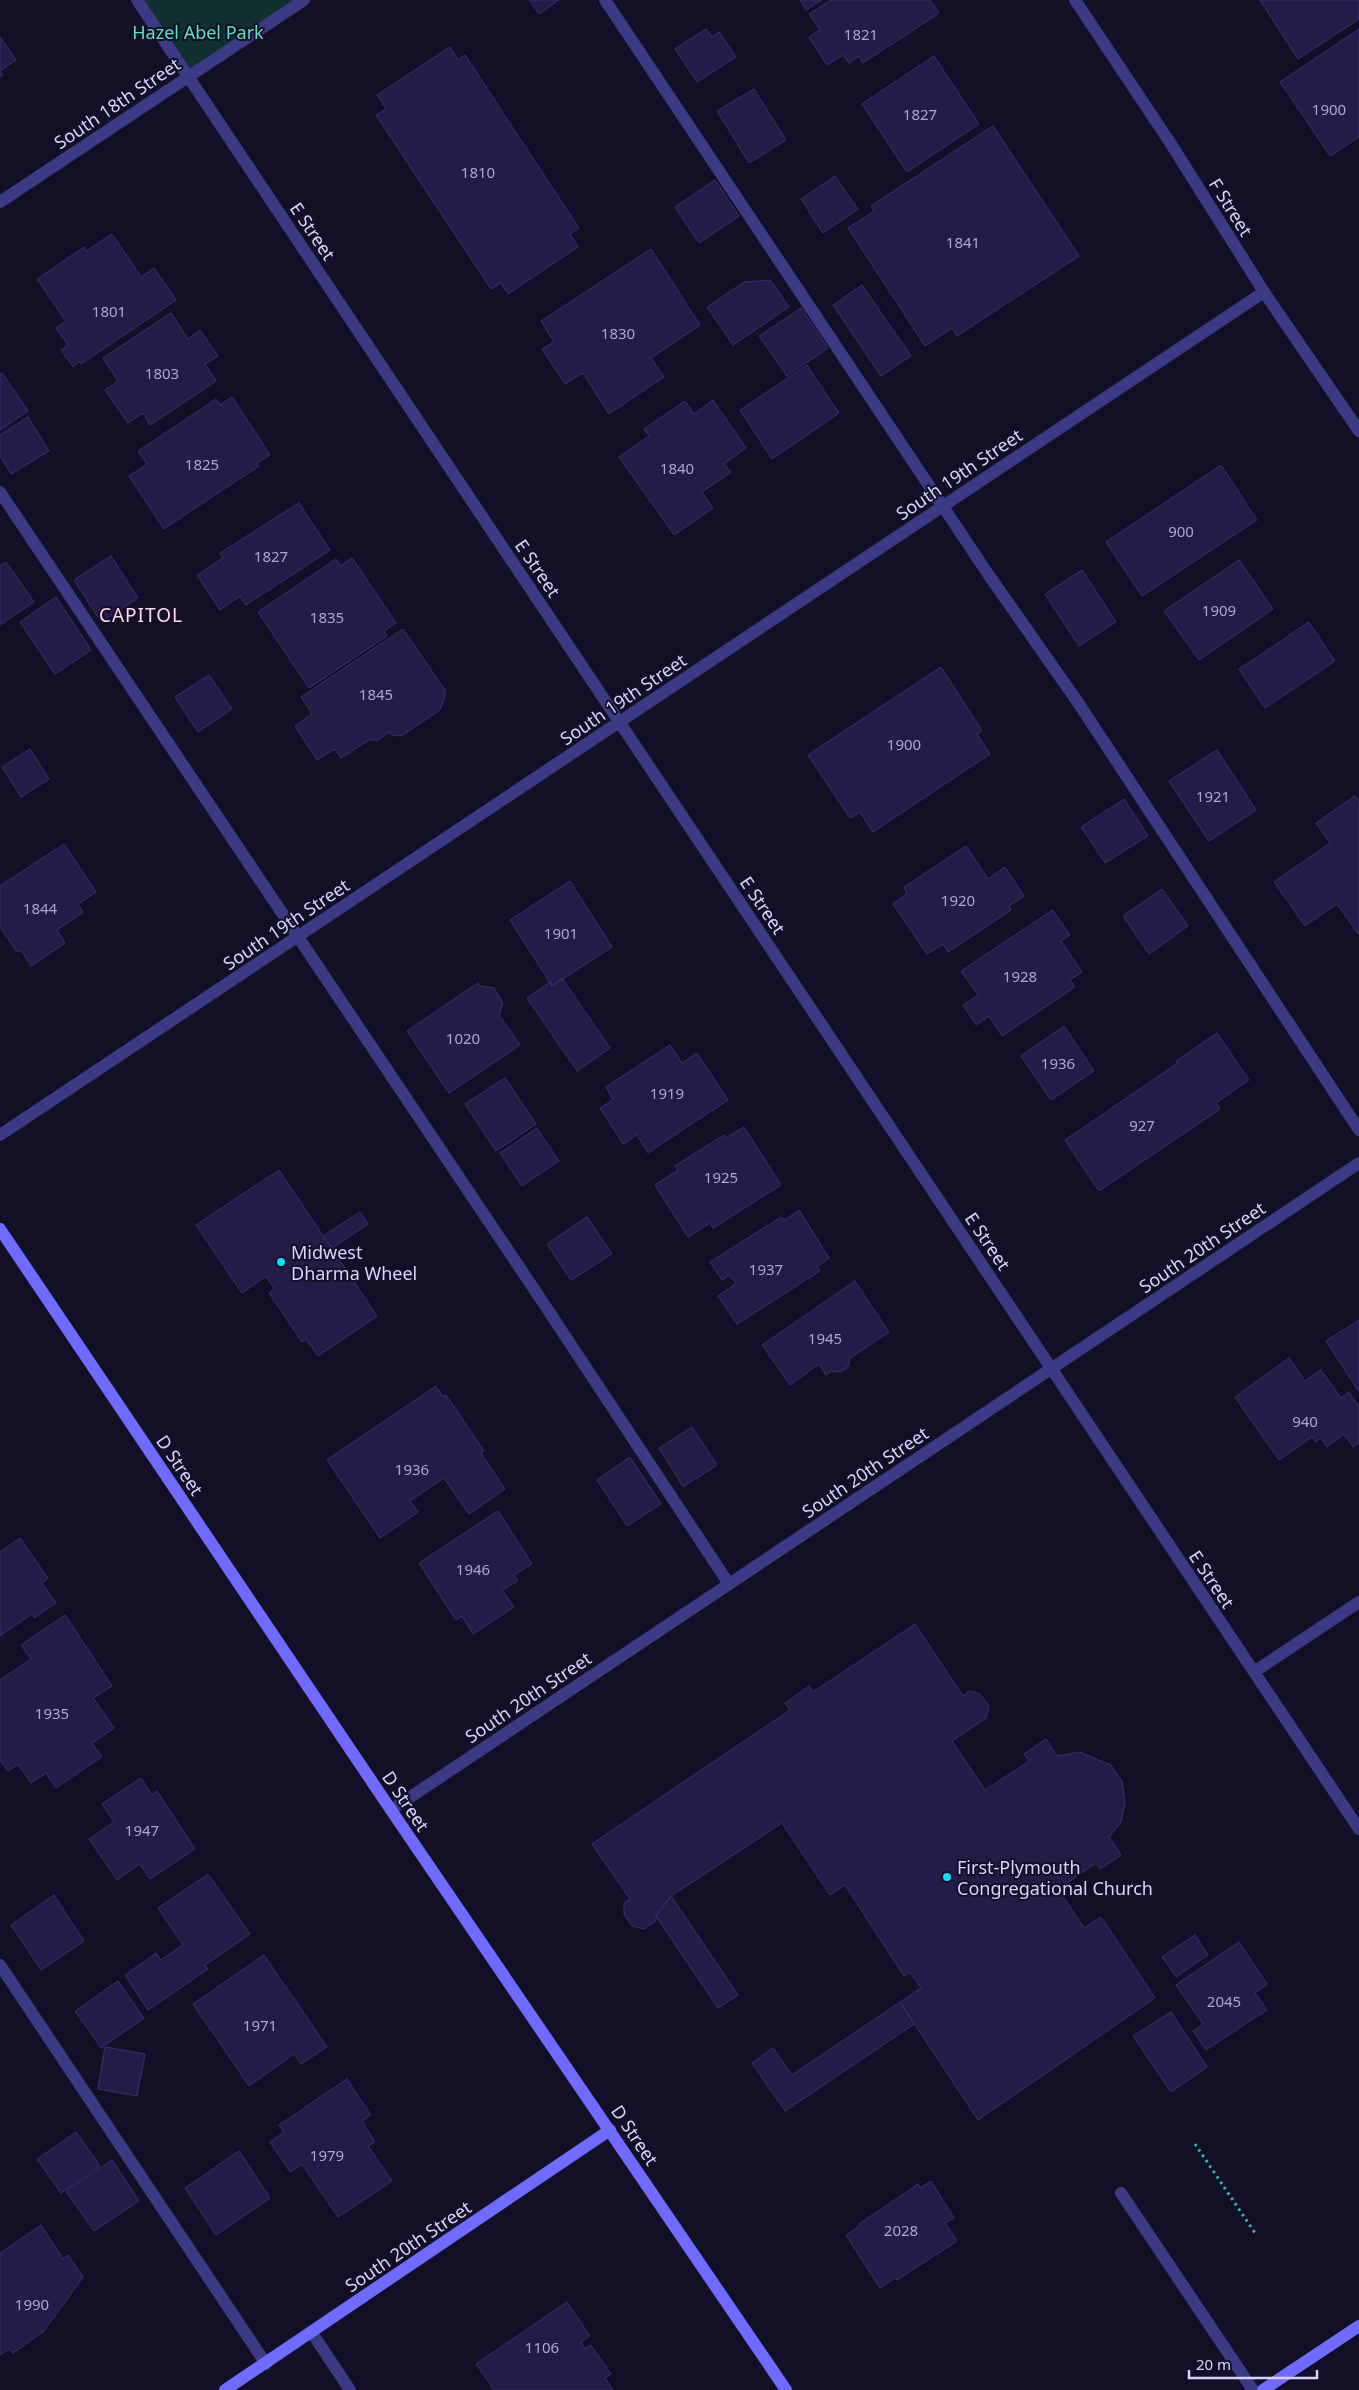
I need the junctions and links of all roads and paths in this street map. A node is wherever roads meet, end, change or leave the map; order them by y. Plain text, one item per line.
1 (137, 0) edge
2 (304, 0) edge
3 (605, 0) edge
4 (1075, 0) edge
5 (188, 76) junction
6 (0, 202) edge
7 (1264, 292) junction
8 (1359, 431) edge
9 (0, 492) edge
10 (942, 506) junction
11 (620, 723) junction
12 (298, 937) junction
13 (1359, 1130) edge
14 (0, 1135) edge
15 (1359, 1164) edge
16 (0, 1229) edge
17 (1052, 1368) junction
18 (728, 1584) junction
19 (1359, 1602) edge
20 (1254, 1672) junction
21 (391, 1810) junction
22 (1359, 1830) edge
23 (0, 1965) edge
24 (610, 2130) junction
25 (1196, 2144) dead end
26 (1121, 2194) dead end
27 (1255, 2233) dead end
28 (1359, 2326) edge
29 (312, 2333) junction
30 (266, 2364) junction
31 (226, 2390) edge
32 (350, 2390) edge
33 (786, 2390) edge
34 (1253, 2390) edge
35 (1263, 2390) edge

1 - 5 street, E Street
2 - 5 street, South 18th Street
3 - 10 street
4 - 7 street, F Street
5 - 6 street, South 18th Street
5 - 11 street, E Street
7 - 8 street, F Street
7 - 10 street, South 19th Street
9 - 12 street
10 - 11 street, South 19th Street
10 - 13 street
11 - 12 street, South 19th Street
11 - 17 street, E Street
12 - 14 street, South 19th Street
12 - 18 street
15 - 17 street, South 20th Street
16 - 21 street, D Street
17 - 18 street, South 20th Street
17 - 20 street, E Street
18 - 21 street, South 20th Street
19 - 20 street
20 - 22 street, E Street
21 - 24 street, D Street
23 - 30 street
24 - 29 street, South 20th Street
24 - 33 street, D Street
25 - 27 path
26 - 34 street
28 - 35 street
29 - 30 street, South 20th Street
29 - 32 street
30 - 31 street, South 20th Street

